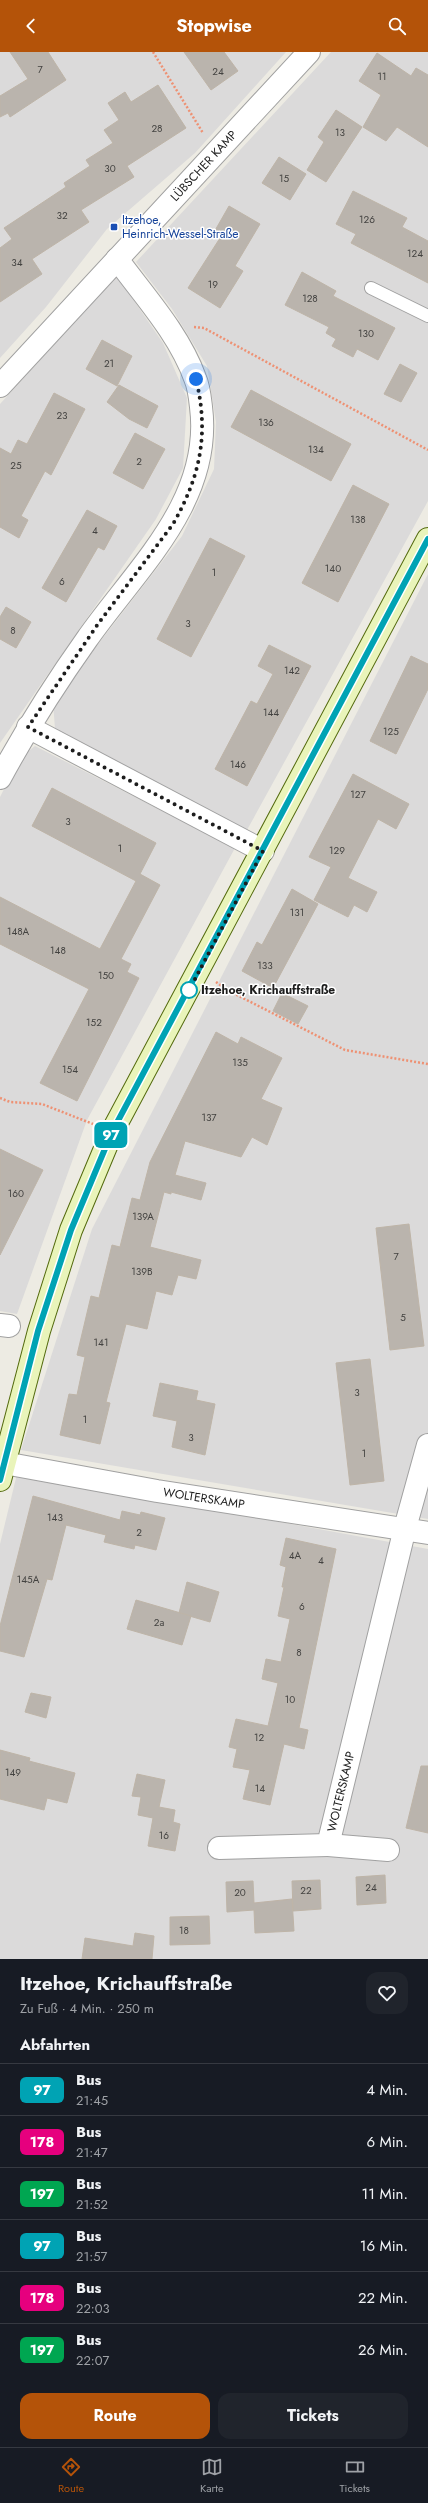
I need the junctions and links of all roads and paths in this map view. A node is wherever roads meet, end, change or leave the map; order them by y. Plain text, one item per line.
1 (152, 52) edge
2 (309, 52) edge
3 (216, 152) junction
4 (117, 259) junction
5 (371, 288) dead end
6 (428, 316) edge
7 (166, 324) junction
8 (0, 386) edge
9 (428, 450) edge
10 (428, 539) edge
11 (28, 727) junction
12 (0, 778) edge
13 (263, 851) junction
14 (200, 970) junction
15 (428, 1064) edge
16 (0, 1098) edge
17 (112, 1132) junction
18 (428, 1445) edge
19 (2, 1472) edge
20 (405, 1528) junction
21 (428, 1533) edge
22 (328, 1845) junction
23 (219, 1848) dead end
24 (388, 1850) dead end

1 - 3 path
2 - 3 street, LÜBSCHER KAMP
3 - 4 street, LÜBSCHER KAMP
4 - 7 street
4 - 8 street, LÜBSCHER KAMP
5 - 6 lane
7 - 9 path
7 - 11 street
10 - 13 main road
11 - 12 street
11 - 13 street
13 - 14 main road
14 - 15 path
14 - 17 main road
16 - 17 path
17 - 19 main road
18 - 20 street
19 - 20 street, WOLTERSKAMP
20 - 21 street, WOLTERSKAMP
20 - 22 street, WOLTERSKAMP
22 - 23 street, WOLTERSKAMP
22 - 24 street, WOLTERSKAMP

